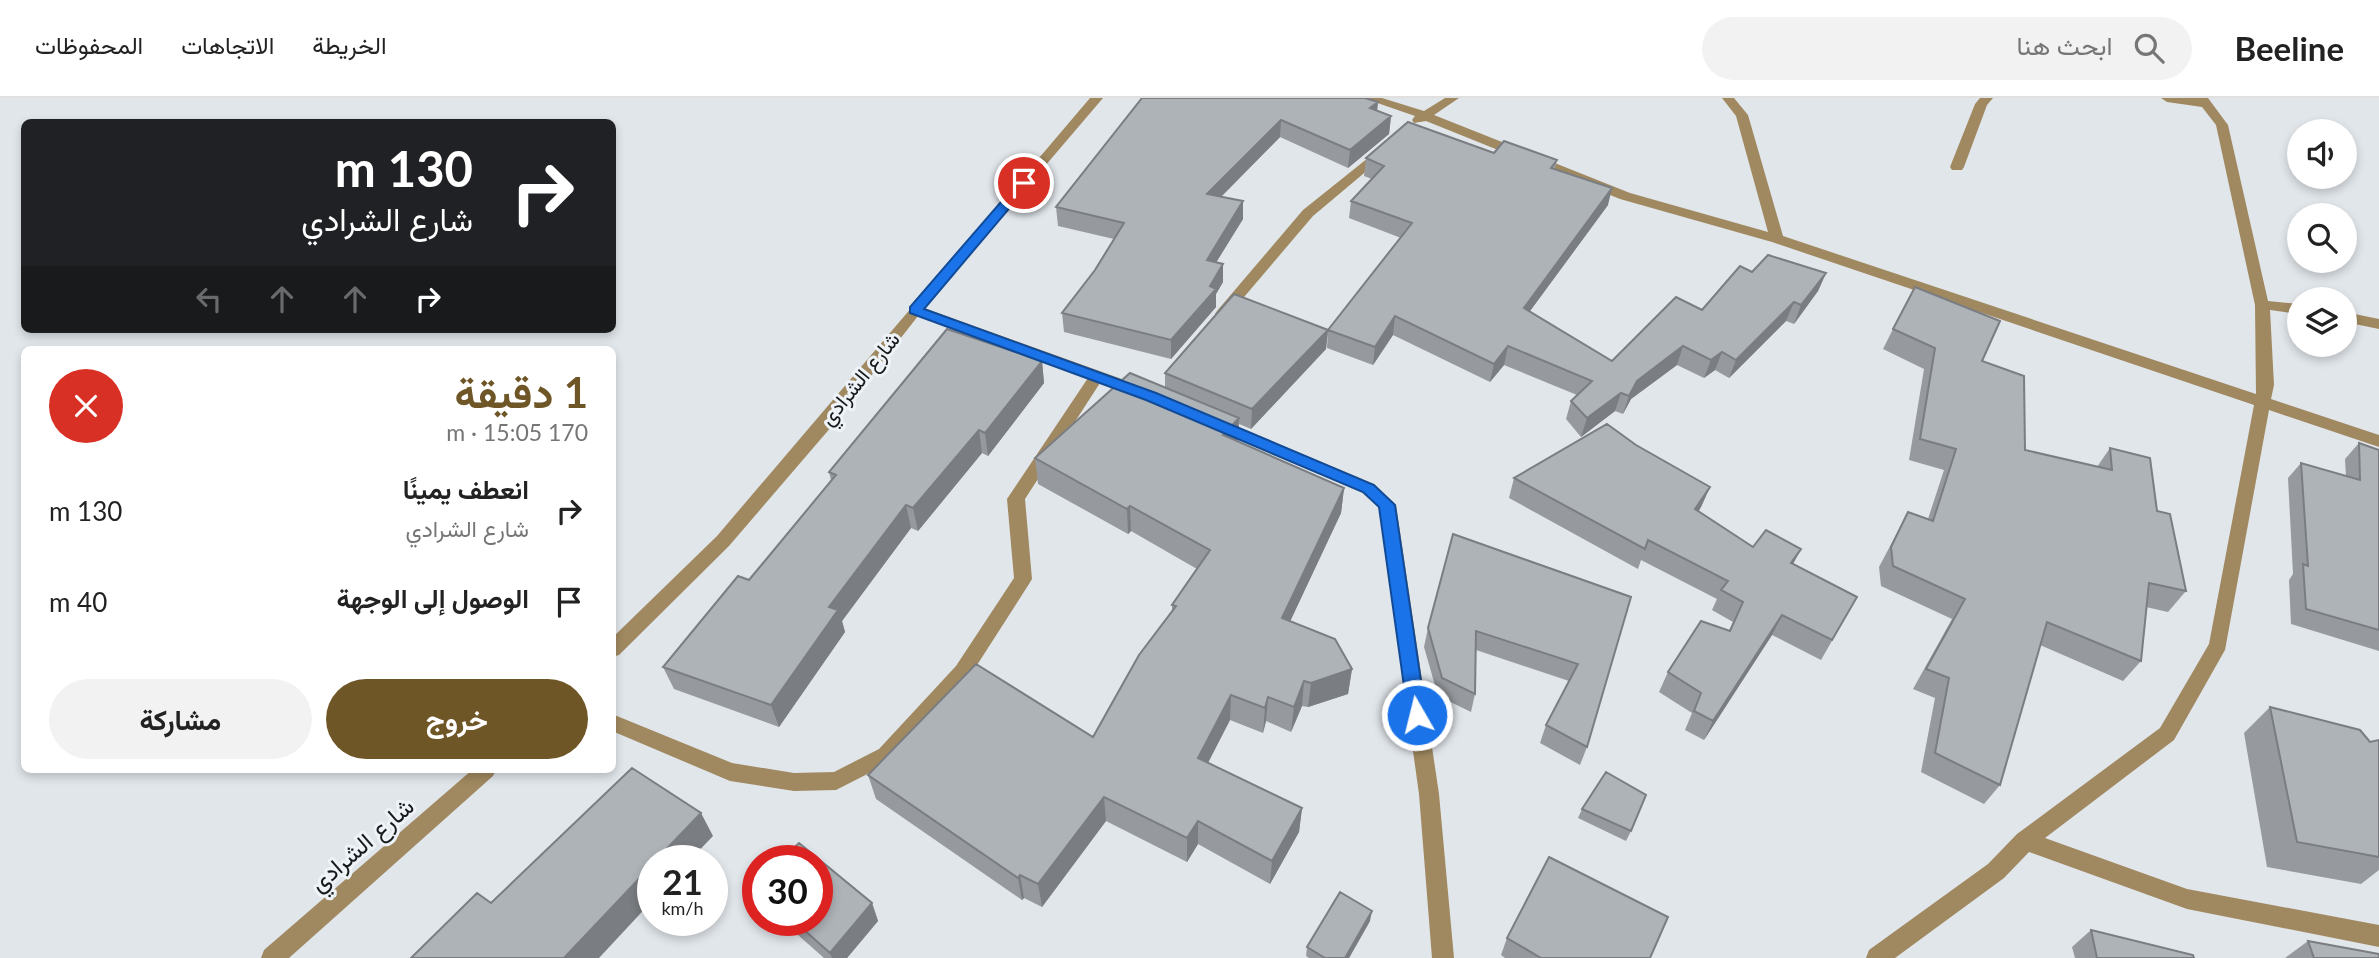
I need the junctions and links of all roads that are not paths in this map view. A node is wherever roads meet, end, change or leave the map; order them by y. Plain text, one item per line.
1 (1097, 98) edge
2 (1369, 98) edge
3 (1453, 98) edge
4 (1728, 98) edge
5 (1987, 98) edge
6 (2167, 98) edge
7 (2205, 101) edge
8 (1423, 115) junction
9 (1957, 167) dead end
10 (1777, 239) junction
11 (2263, 305) junction
12 (2287, 308) edge
13 (915, 310) junction
14 (2357, 319) edge
15 (2379, 324) edge
16 (1212, 325) edge
17 (1097, 376) junction
18 (1151, 396) edge
19 (2263, 402) junction
20 (1202, 418) edge
21 (2379, 441) edge
22 (616, 646) edge
23 (616, 724) edge
24 (482, 773) edge
25 (2025, 841) junction
26 (2379, 936) edge
27 (272, 958) edge
28 (1443, 958) edge
29 (1877, 958) edge

1 - 13 street, شارع الشرادي
2 - 8 street
3 - 8 street
4 - 10 street
5 - 9 street
6 - 7 street
7 - 11 street
8 - 10 street
8 - 16 street
10 - 19 street
11 - 12 street
11 - 19 street
13 - 17 street
13 - 22 street, شارع الشرادي
14 - 15 street
17 - 18 street
17 - 23 street
19 - 21 street
19 - 25 street
20 - 28 street
24 - 27 street, شارع الشرادي
25 - 26 street
25 - 29 street

